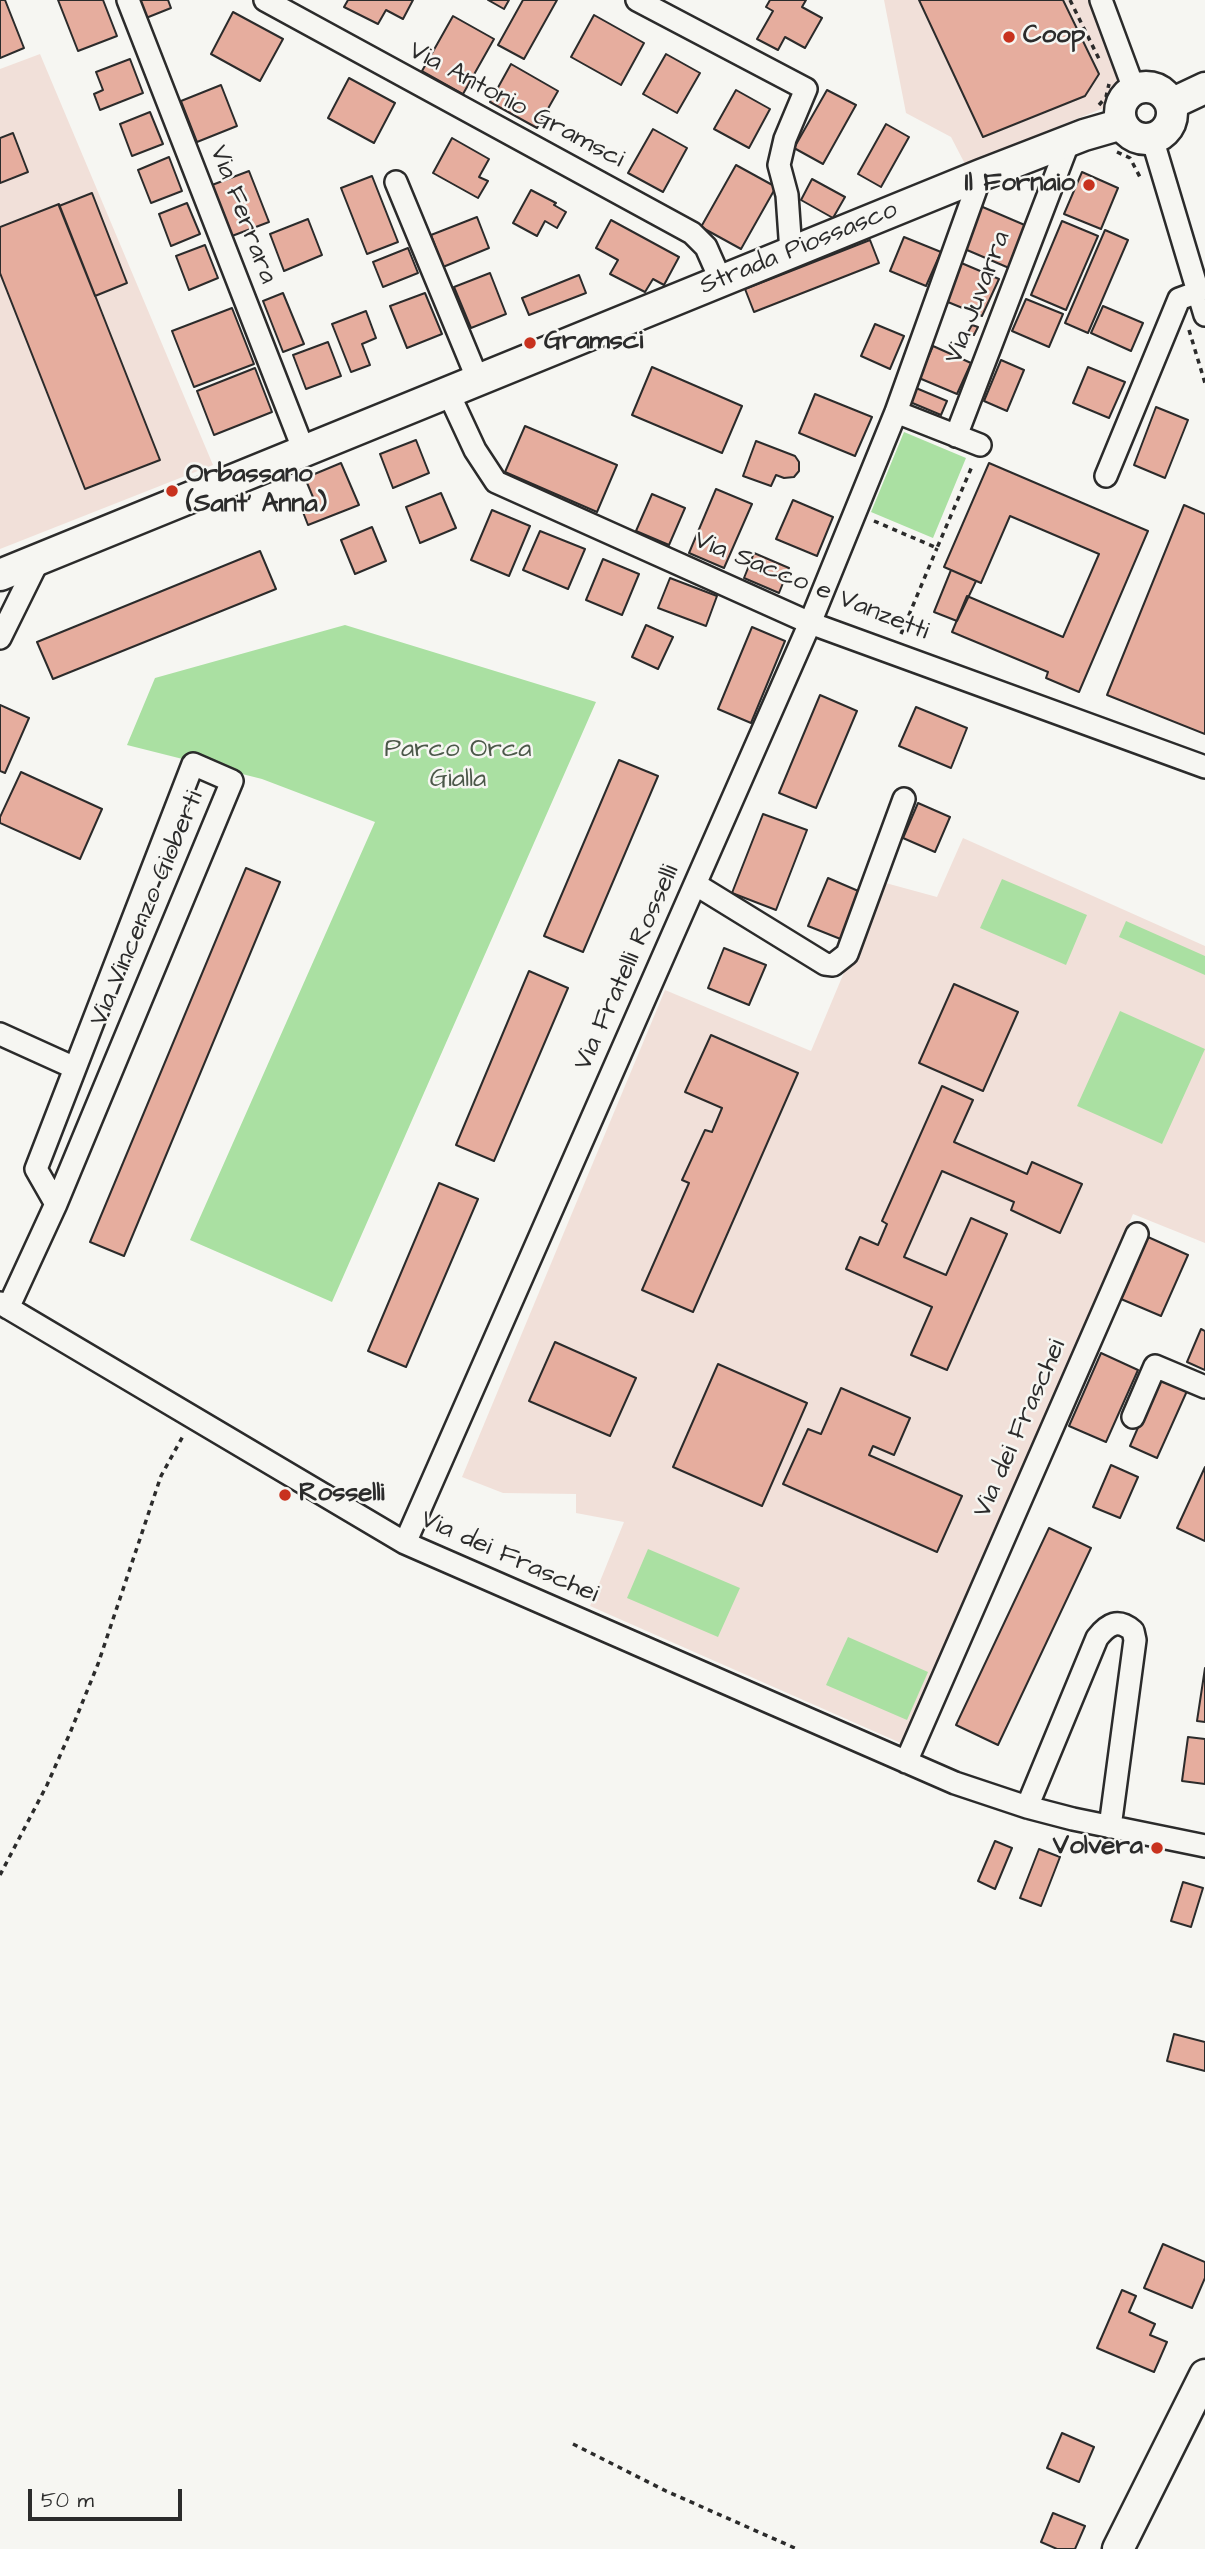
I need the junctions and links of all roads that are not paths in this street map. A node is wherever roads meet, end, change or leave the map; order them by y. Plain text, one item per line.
1 (128, 0) edge
2 (265, 0) edge
3 (637, 0) edge
4 (1101, 0) edge
5 (1121, 82) junction
6 (1205, 88) edge
7 (1171, 104) junction
8 (1118, 138) junction
9 (1152, 138) junction
10 (1069, 141) junction
11 (981, 175) junction
12 (396, 182) dead end
13 (791, 252) junction
14 (721, 281) junction
15 (1198, 292) junction
16 (1205, 314) edge
17 (478, 380) junction
18 (448, 392) junction
19 (896, 412) junction
20 (956, 436) junction
21 (980, 446) road end
22 (304, 451) junction
23 (1107, 475) dead end
24 (39, 559) junction
25 (0, 575) edge
26 (810, 623) junction
27 (0, 638) edge
28 (1205, 767) edge
29 (904, 799) dead end
30 (695, 884) junction
31 (0, 1034) edge
32 (75, 1068) junction
33 (56, 1204) junction
34 (1137, 1234) dead end
35 (4, 1306) edge
36 (1205, 1387) edge
37 (1133, 1418) dead end
38 (405, 1544) junction
39 (906, 1762) junction
40 (1027, 1807) junction
41 (1110, 1826) junction
42 (1205, 1846) edge
43 (1205, 2375) edge
44 (1118, 2549) edge

1 - 22 street, Via Ferrara
2 - 14 street, Via Antonio Gramsci
3 - 13 street
4 - 5 street
5 - 7 street
5 - 8 street
6 - 7 street
7 - 9 street
8 - 9 street
8 - 10 street, Strada Piossasco
9 - 15 street
10 - 11 street, Strada Piossasco
10 - 20 street, Via Juvarra
11 - 13 street, Strada Piossasco
11 - 19 street, Via Fratelli Rosselli
12 - 17 street
13 - 14 street, Strada Piossasco
14 - 17 street, Strada Piossasco
15 - 16 street
15 - 23 street
17 - 18 street, Strada Piossasco
18 - 22 street, Strada Piossasco
18 - 26 street, Via Sacco e Vanzetti
19 - 20 street
19 - 26 street, Via Fratelli Rosselli
20 - 21 street
22 - 24 street, Strada Piossasco
24 - 25 street, Strada Piossasco
24 - 27 street
26 - 28 street, Via Sacco e Vanzetti
26 - 30 street, Via Fratelli Rosselli
29 - 30 street
30 - 38 street, Via Fratelli Rosselli
31 - 32 street
32 - 33 street, Via Vincenzo Gioberti
32 - 33 street, Via Vincenzo Gioberti
33 - 35 street, Via Vincenzo Gioberti
34 - 39 street, Via dei Fraschei
35 - 38 street, Via dei Fraschei
36 - 37 street
38 - 39 street, Via dei Fraschei
39 - 40 street, Via dei Fraschei
40 - 41 street, Via dei Fraschei
40 - 41 street
41 - 42 street, Via dei Fraschei
43 - 44 street

